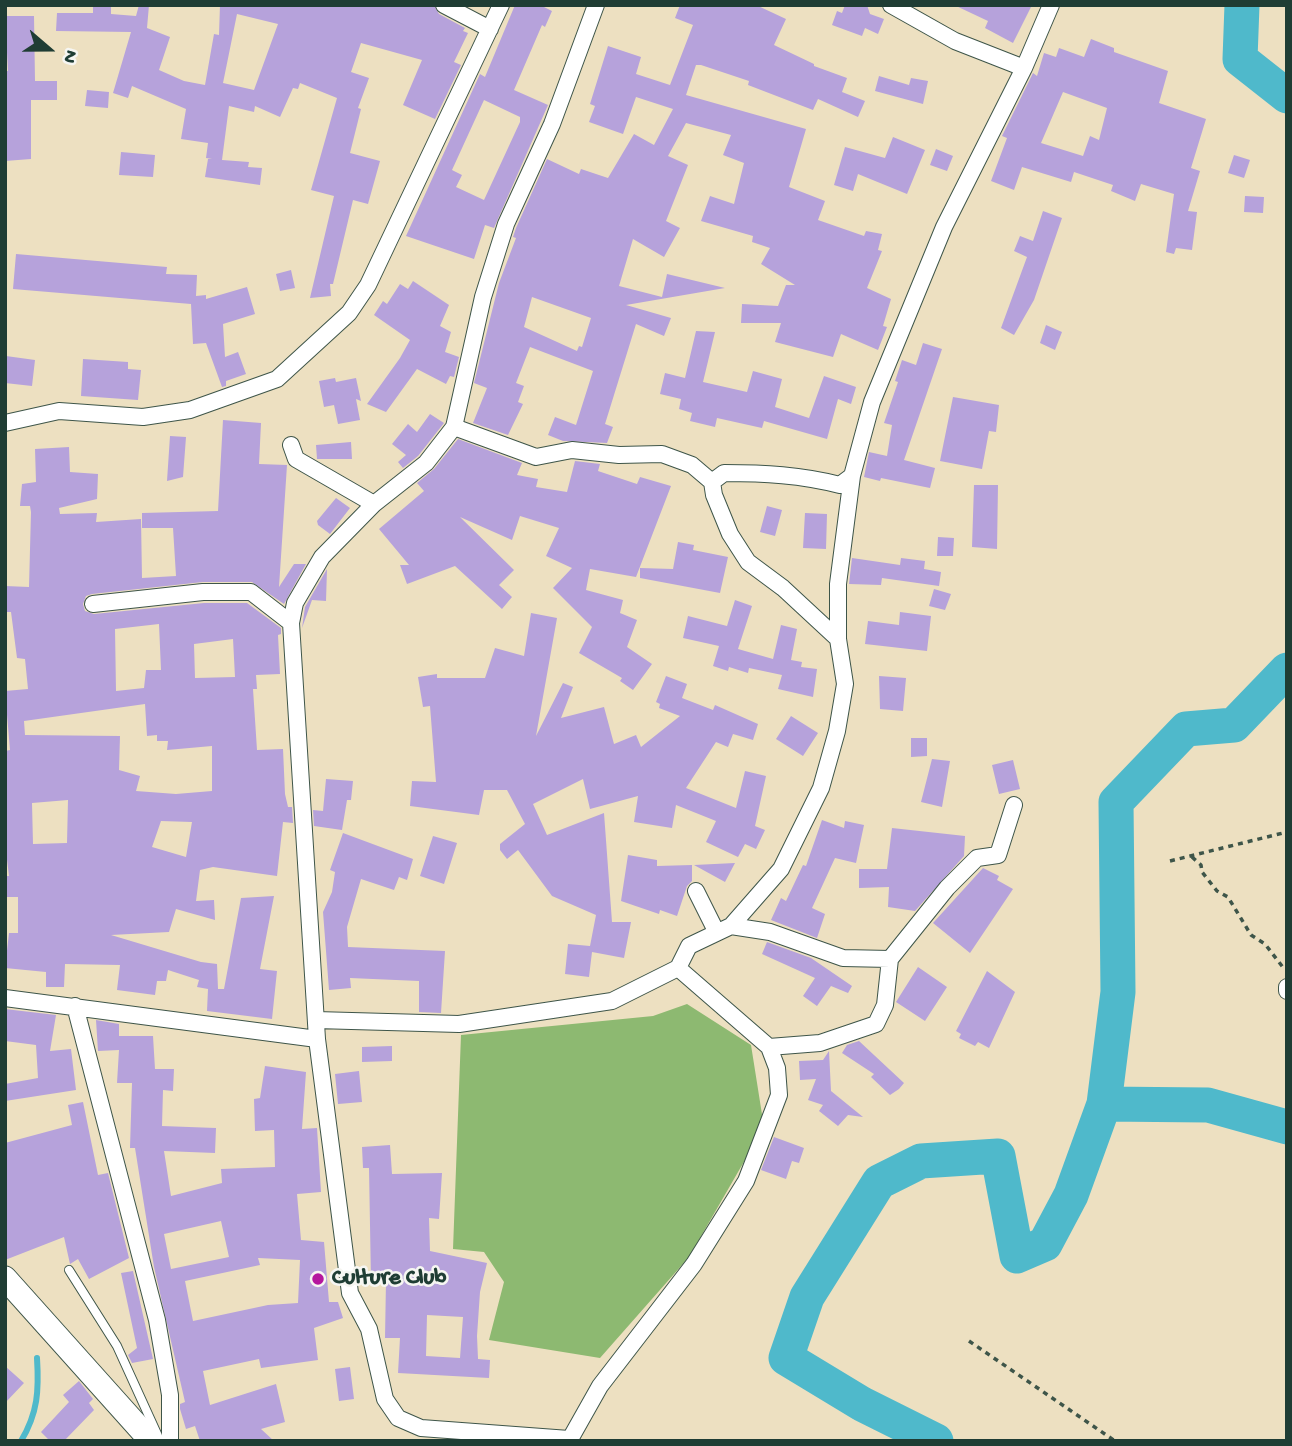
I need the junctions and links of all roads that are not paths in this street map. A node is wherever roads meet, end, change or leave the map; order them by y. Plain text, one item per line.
1 (444, 5) edge
2 (501, 5) edge
3 (596, 5) edge
4 (891, 5) edge
5 (1051, 5) edge
6 (490, 29) junction
7 (1024, 68) junction
8 (5, 423) edge
9 (454, 427) junction
10 (290, 445) dead end
11 (852, 476) junction
12 (712, 482) junction
13 (374, 504) junction
14 (93, 604) dead end
15 (291, 623) junction
16 (838, 639) junction
17 (1014, 805) dead end
18 (696, 891) dead end
19 (723, 929) junction
20 (890, 959) junction
21 (678, 968) junction
22 (5, 998) edge
23 (75, 1006) junction
24 (316, 1020) junction
25 (317, 1039) junction
26 (769, 1047) junction
27 (69, 1270) dead end
28 (5, 1278) edge
29 (569, 1440) edge
30 (151, 1441) edge
31 (160, 1441) edge
32 (170, 1441) edge

1 - 6 street
2 - 6 street
3 - 9 street
4 - 7 street
5 - 7 street
6 - 8 street
7 - 11 street
9 - 12 street
9 - 13 street
10 - 13 street
11 - 12 street
11 - 16 street
12 - 16 street
13 - 15 street
14 - 15 street
15 - 24 street
16 - 19 street
17 - 20 street
18 - 19 street
19 - 20 street
19 - 21 street
20 - 26 street
21 - 24 street
21 - 26 street
22 - 23 street
23 - 25 street
23 - 32 street
24 - 25 street
25 - 29 street
26 - 29 street
27 - 31 lane
28 - 30 main road

